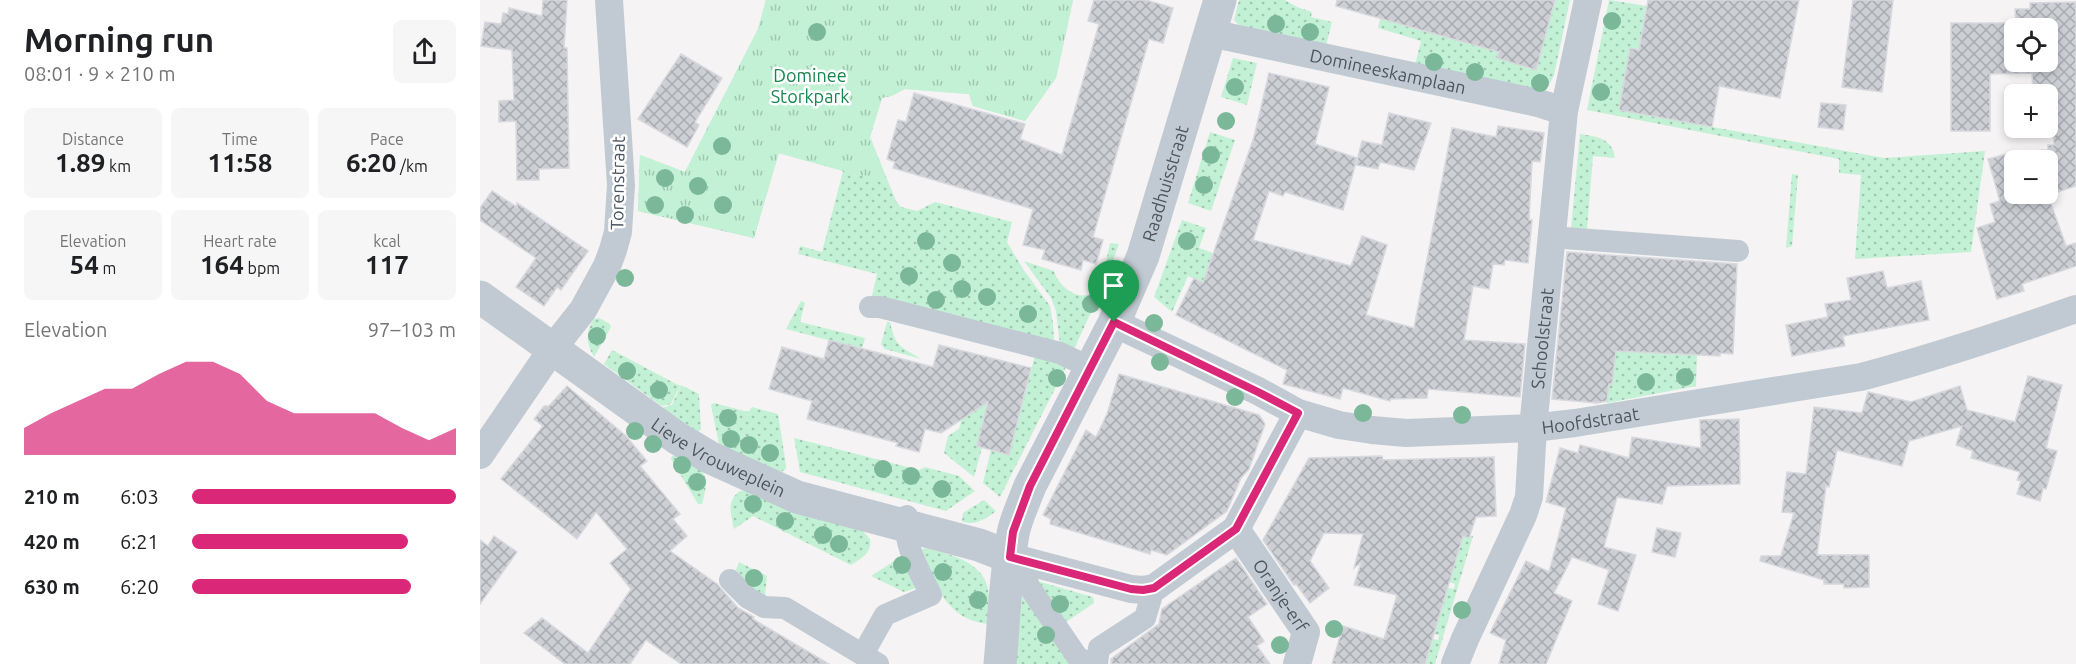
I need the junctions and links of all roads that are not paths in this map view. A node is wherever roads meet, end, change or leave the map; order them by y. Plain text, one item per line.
1 (609, 0) edge
2 (1220, 0) edge
3 (1588, 0) edge
4 (1210, 33) junction
5 (1564, 111) junction
6 (1551, 237) junction
7 (1738, 251) dead end
8 (480, 297) edge
9 (870, 307) dead end
10 (2076, 309) edge
11 (1114, 322) junction
12 (553, 348) junction
13 (1091, 368) junction
14 (1298, 413) junction
15 (1533, 428) junction
16 (480, 455) edge
17 (905, 521) junction
18 (1236, 529) junction
19 (1018, 566) junction
20 (730, 580) dead end
21 (1154, 588) junction
22 (871, 659) edge
23 (1000, 664) edge
24 (1095, 664) edge
25 (1297, 664) edge
26 (1455, 664) edge

1 - 12 street, Torenstraat
2 - 4 street, Raadhuisstraat
3 - 5 street, Schoolstraat
4 - 5 street, Domineeskamplaan
4 - 11 street, Raadhuisstraat
5 - 6 street, Schoolstraat
6 - 7 street
6 - 15 street, Schoolstraat
8 - 12 street, Lieve Vrouweplein
9 - 13 street
10 - 15 street, Hoofdstraat
11 - 13 street, Raadhuisstraat
11 - 14 street, Hoofdstraat
12 - 16 street, Torenstraat
12 - 17 street, Lieve Vrouweplein
13 - 19 street, Raadhuisstraat
14 - 15 street, Hoofdstraat
14 - 18 street
15 - 26 street, Schoolstraat
17 - 19 street, Lieve Vrouweplein
17 - 22 street
18 - 21 street
18 - 25 street, Oranje-erf
19 - 21 street
19 - 23 street, Raadhuisstraat
19 - 24 street
20 - 22 street
21 - 24 street

